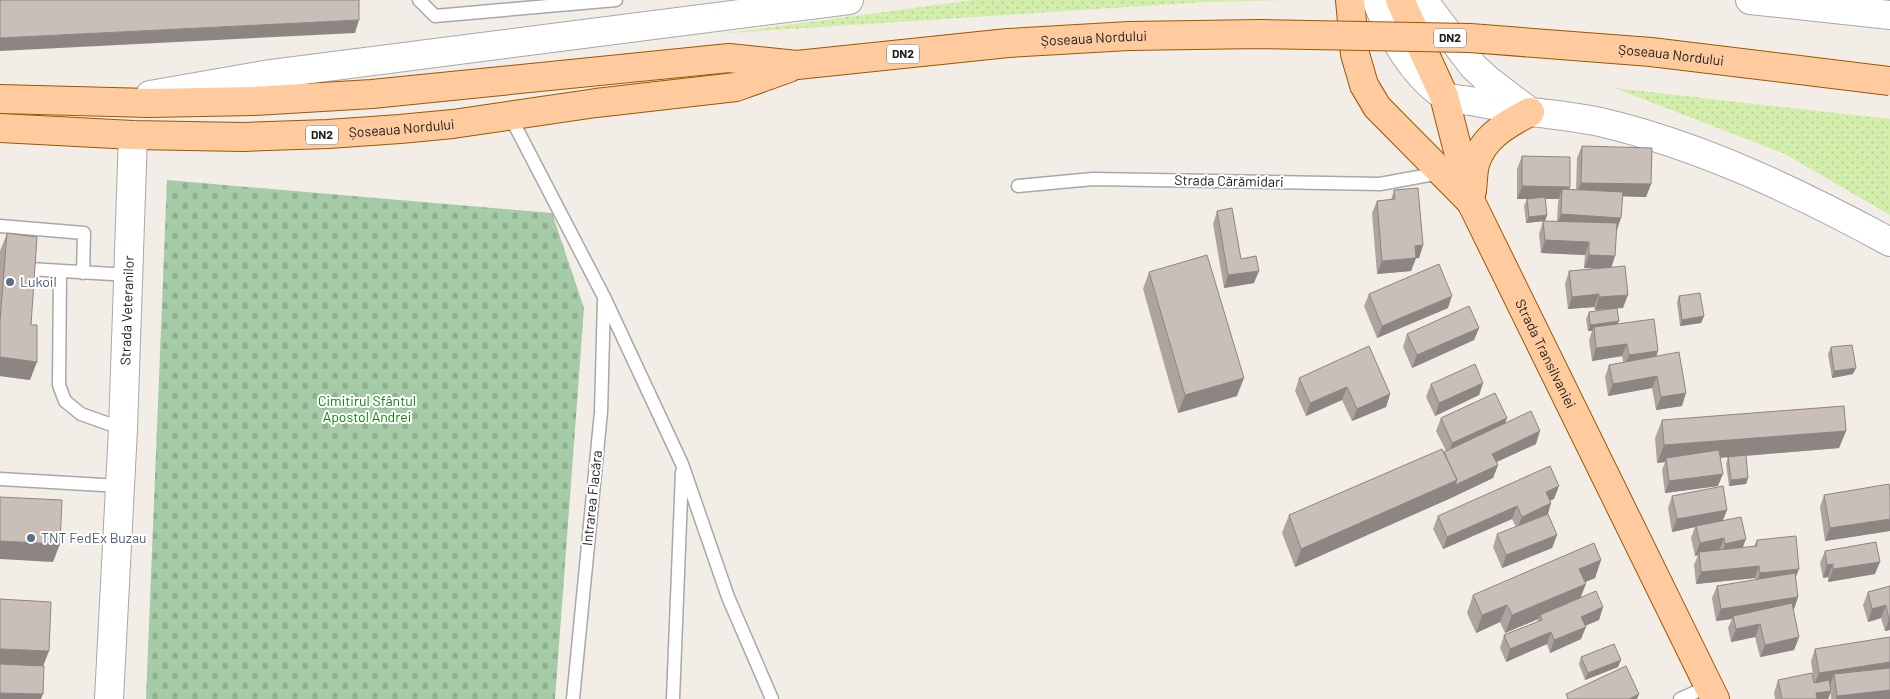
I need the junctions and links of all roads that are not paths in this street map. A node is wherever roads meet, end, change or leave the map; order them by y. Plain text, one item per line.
1 (419, 0) edge
2 (616, 0) edge
3 (849, 0) edge
4 (1350, 0) edge
5 (1376, 0) edge
6 (1400, 0) edge
7 (1423, 0) edge
8 (1750, 0) edge
9 (733, 7) edge
10 (1890, 15) edge
11 (797, 65) junction
12 (1890, 82) edge
13 (1444, 96) junction
14 (0, 98) edge
15 (112, 102) junction
16 (1530, 112) junction
17 (510, 116) junction
18 (0, 128) edge
19 (133, 135) junction
20 (1440, 173) junction
21 (1018, 186) dead end
22 (1470, 202) junction
23 (0, 226) edge
24 (1890, 242) edge
25 (29, 270) edge
26 (60, 271) junction
27 (83, 273) junction
28 (129, 275) junction
29 (604, 297) junction
30 (123, 429) junction
31 (682, 464) junction
32 (0, 479) edge
33 (120, 486) junction
34 (1712, 693) edge
35 (109, 699) edge
36 (573, 699) edge
37 (673, 699) edge
38 (772, 699) edge
39 (1680, 699) edge

1 - 2 lane
3 - 9 street, Șoseaua Nordului
4 - 20 main road
5 - 13 street
6 - 13 main road, Strada Transilvaniei
7 - 16 street
8 - 10 street
9 - 15 street, Șoseaua Nordului
11 - 12 main road, Șoseaua Nordului / DN2, bridge
11 - 15 main road, Șoseaua Nordului / DN2
11 - 17 main road, Șoseaua Nordului / DN2
13 - 16 street
13 - 22 main road, Strada Transilvaniei
14 - 15 main road, Șoseaua Nordului / DN2
16 - 22 main road
16 - 24 street
17 - 19 main road, Șoseaua Nordului / DN2
17 - 29 lane
18 - 19 main road, Șoseaua Nordului / DN2
19 - 28 street, Strada Veteranilor
20 - 21 lane, Strada Cărămidari
20 - 22 main road
22 - 34 main road, Strada Transilvaniei
23 - 27 lane
25 - 26 lane
26 - 27 lane
26 - 30 lane
27 - 28 lane
28 - 30 street, Strada Veteranilor
29 - 31 lane
29 - 36 lane, Intrarea Flacăra
30 - 33 street, Strada Veteranilor
31 - 37 lane
31 - 38 lane
32 - 33 lane
33 - 35 street, Strada Veteranilor
34 - 39 lane

